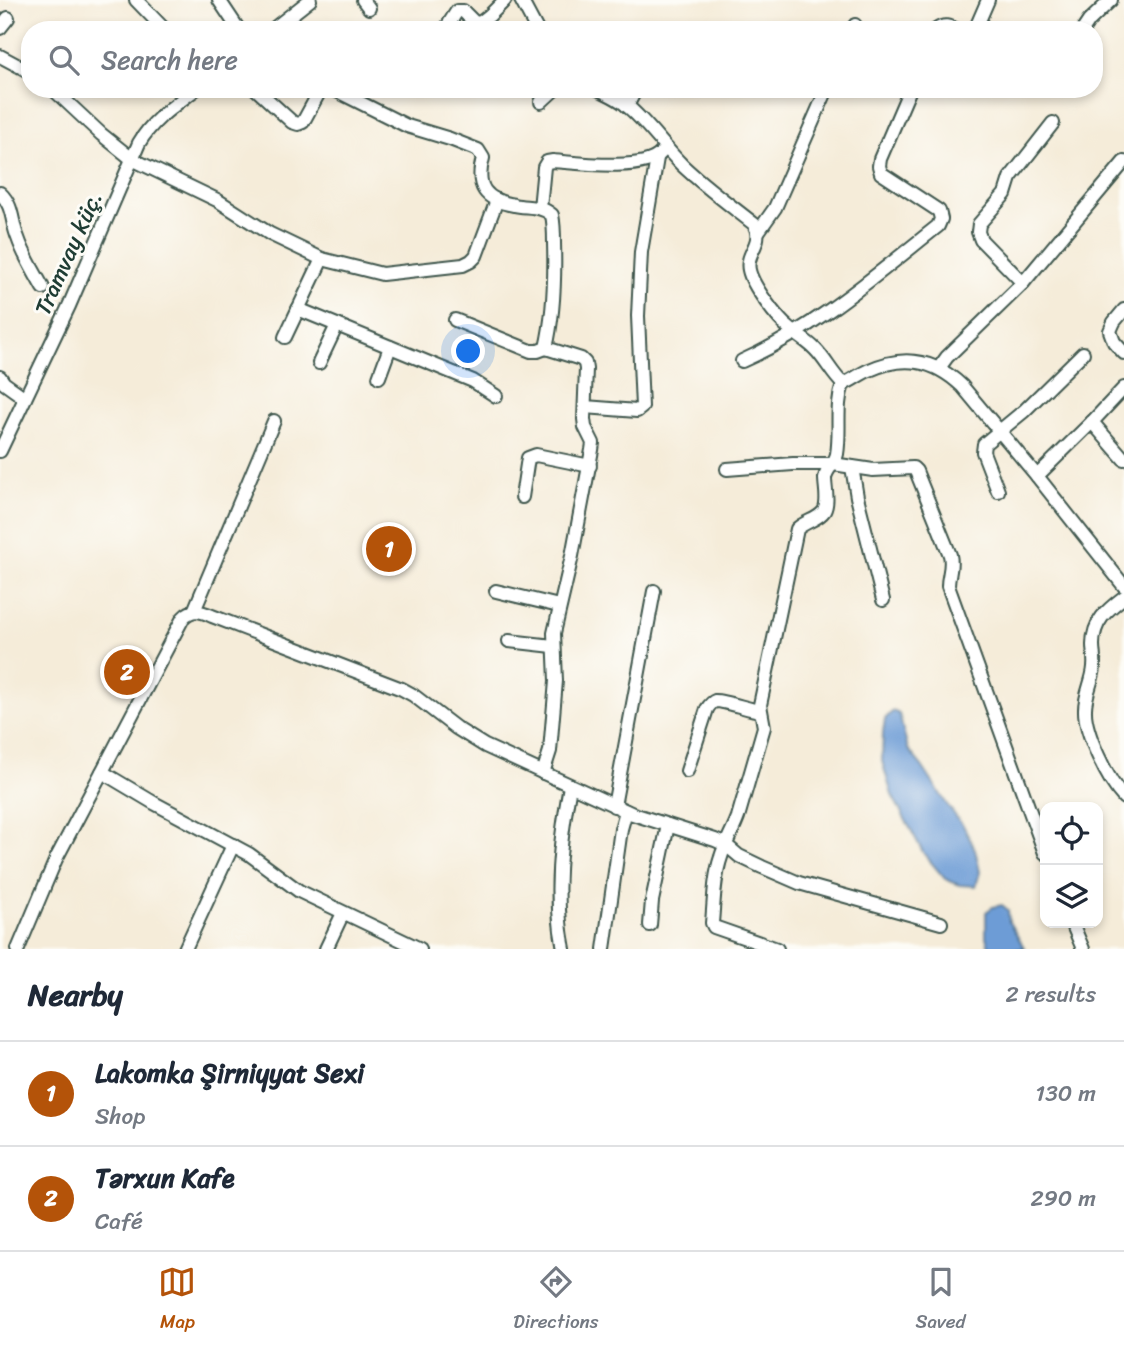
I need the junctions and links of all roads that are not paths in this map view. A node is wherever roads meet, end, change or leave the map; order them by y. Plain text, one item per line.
1 (136, 0) edge
2 (219, 0) edge
3 (310, 0) edge
4 (505, 0) edge
5 (521, 0) edge
6 (988, 0) edge
7 (1111, 0) edge
8 (156, 21) edge
9 (233, 21) edge
10 (283, 21) edge
11 (451, 21) edge
12 (473, 21) edge
13 (483, 21) edge
14 (532, 21) edge
15 (979, 21) edge
16 (1089, 21) edge
17 (0, 57) edge
18 (21, 68) edge
19 (63, 98) edge
20 (184, 98) edge
21 (266, 98) edge
22 (316, 98) edge
23 (351, 98) edge
24 (546, 98) edge
25 (615, 98) edge
26 (631, 98) edge
27 (823, 98) edge
28 (906, 98) edge
29 (541, 103) dead end
30 (627, 106) junction
31 (1053, 123) dead end
32 (661, 153) junction
33 (132, 159) junction
34 (1124, 162) edge
35 (0, 193) edge
36 (497, 200) junction
37 (540, 208) junction
38 (758, 232) junction
39 (322, 259) junction
40 (1023, 283) junction
41 (43, 288) dead end
42 (298, 309) junction
43 (1124, 310) edge
44 (455, 320) dead end
45 (337, 325) junction
46 (796, 333) junction
47 (285, 337) dead end
48 (390, 347) junction
49 (546, 348) junction
50 (1083, 353) dead end
51 (1124, 353) edge
52 (742, 361) dead end
53 (319, 363) dead end
54 (939, 368) junction
55 (0, 377) edge
56 (379, 377) dead end
57 (843, 384) junction
58 (1124, 388) edge
59 (496, 396) dead end
60 (25, 398) junction
61 (584, 407) junction
62 (274, 421) dead end
63 (1092, 422) junction
64 (1000, 432) junction
65 (0, 451) edge
66 (1124, 459) edge
67 (833, 464) junction
68 (590, 466) junction
69 (852, 467) junction
70 (727, 469) dead end
71 (1037, 476) junction
72 (998, 491) dead end
73 (522, 497) dead end
74 (1124, 586) edge
75 (496, 591) dead end
76 (654, 591) dead end
77 (1124, 597) edge
78 (883, 600) dead end
79 (559, 606) junction
80 (194, 611) junction
81 (509, 641) dead end
82 (553, 646) junction
83 (760, 711) junction
84 (687, 771) dead end
85 (102, 772) junction
86 (543, 773) junction
87 (570, 786) junction
88 (1124, 798) edge
89 (620, 808) junction
90 (668, 825) junction
91 (1040, 839) edge
92 (233, 845) junction
93 (726, 845) junction
94 (343, 913) junction
95 (941, 923) dead end
96 (650, 925) dead end
97 (1074, 928) edge
98 (18, 949) edge
99 (185, 949) edge
100 (326, 949) edge
101 (420, 949) edge
102 (564, 949) edge
103 (604, 949) edge
104 (777, 949) edge
105 (1083, 949) edge

1 - 8 street
2 - 9 street
3 - 10 street
4 - 13 street
5 - 14 street
6 - 15 street
7 - 16 street
11 - 12 street
17 - 18 street
19 - 33 street
20 - 33 street, Tramvay küç.
21 - 22 street
23 - 36 street
24 - 29 street
25 - 30 street
26 - 30 street
27 - 38 street
28 - 46 street
30 - 32 street
31 - 40 street
32 - 37 street
32 - 38 street
32 - 61 street
33 - 39 street
33 - 60 street, Tramvay küç.
34 - 40 street
35 - 41 street
36 - 37 street
36 - 39 street
37 - 49 street
38 - 46 street
39 - 42 street
40 - 54 street
42 - 45 street
42 - 47 street
43 - 51 street
44 - 49 street
45 - 48 street
45 - 53 street
46 - 52 street
46 - 57 street
48 - 56 street
48 - 59 street
49 - 61 street
50 - 64 street
54 - 57 street
54 - 64 street
55 - 60 street
57 - 67 street
58 - 63 street
60 - 65 street, Tramvay küç.
61 - 68 street
62 - 80 street
63 - 66 street
63 - 71 street
64 - 71 street
64 - 72 street
67 - 69 street
67 - 70 street
67 - 83 street
68 - 73 street
68 - 79 street
69 - 78 street
69 - 91 street
71 - 74 street
75 - 79 street
76 - 89 street
77 - 88 street
79 - 82 street
80 - 85 street
80 - 86 street
81 - 82 street
82 - 86 street
83 - 84 street
83 - 93 street
85 - 92 street
85 - 98 street
86 - 87 street
87 - 89 street
87 - 102 street
89 - 90 street
89 - 103 street
90 - 93 street
90 - 96 street
92 - 94 street
92 - 99 street
93 - 95 street
93 - 104 street
94 - 100 street
94 - 101 street
97 - 105 street

